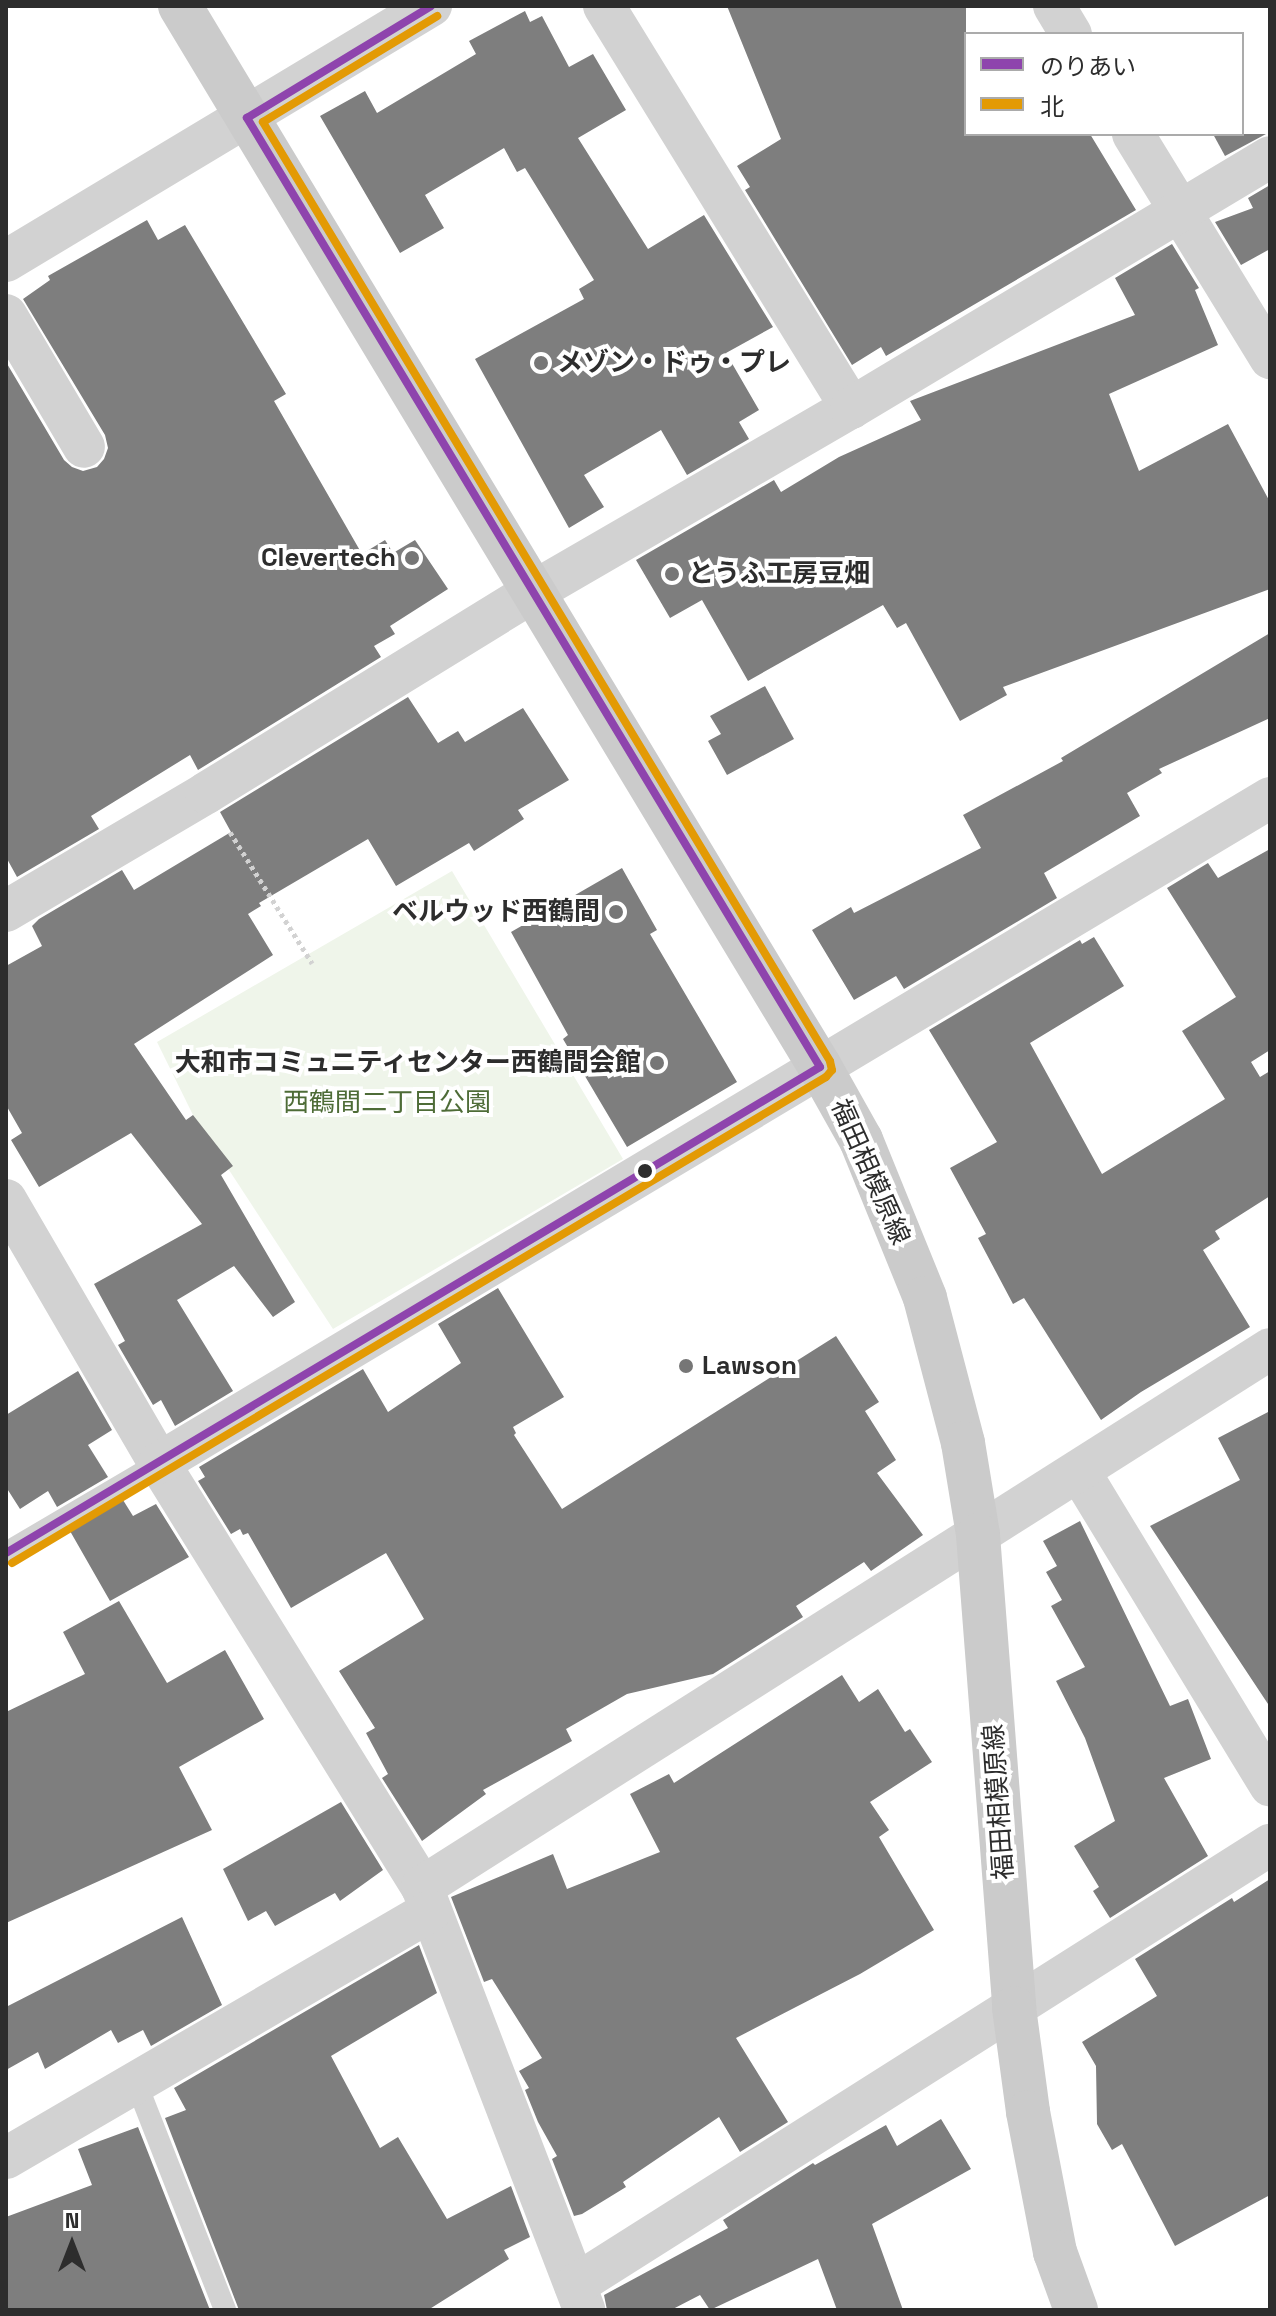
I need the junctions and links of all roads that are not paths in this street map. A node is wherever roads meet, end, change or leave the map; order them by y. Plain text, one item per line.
1 (180, 6) edge
2 (431, 6) edge
3 (604, 6) edge
4 (1054, 6) edge
5 (1070, 32) edge
6 (247, 118) junction
7 (1134, 136) edge
8 (1270, 157) edge
9 (1181, 210) junction
10 (6, 261) edge
11 (6, 315) edge
12 (1270, 358) edge
13 (851, 408) junction
14 (84, 447) dead end
15 (533, 592) junction
16 (1270, 798) edge
17 (6, 911) edge
18 (820, 1067) junction
19 (6, 1200) edge
20 (1270, 1349) edge
21 (159, 1463) junction
22 (1079, 1471) junction
23 (978, 1535) junction
24 (6, 1553) edge
25 (1270, 1785) edge
26 (1270, 1845) edge
27 (426, 1899) junction
28 (1014, 2008) junction
29 (135, 2080) junction
30 (6, 2158) edge
31 (579, 2298) edge
32 (225, 2310) edge
33 (1076, 2310) edge

1 - 6 street, 福田相模原線
2 - 6 street
3 - 13 street
4 - 5 street
6 - 10 street
6 - 15 street, 福田相模原線
7 - 9 street
8 - 9 street
9 - 12 street
9 - 13 street
11 - 14 street
13 - 15 street
15 - 17 street
15 - 18 street, 福田相模原線
16 - 18 street
18 - 21 street
18 - 23 street, 福田相模原線
19 - 21 street
20 - 22 street
21 - 24 lane
21 - 27 street
22 - 23 street
22 - 25 street
23 - 27 street
23 - 28 street, 福田相模原線
26 - 28 street
27 - 29 street
27 - 31 street
28 - 31 street
28 - 33 street, 福田相模原線
29 - 30 street
29 - 32 lane

